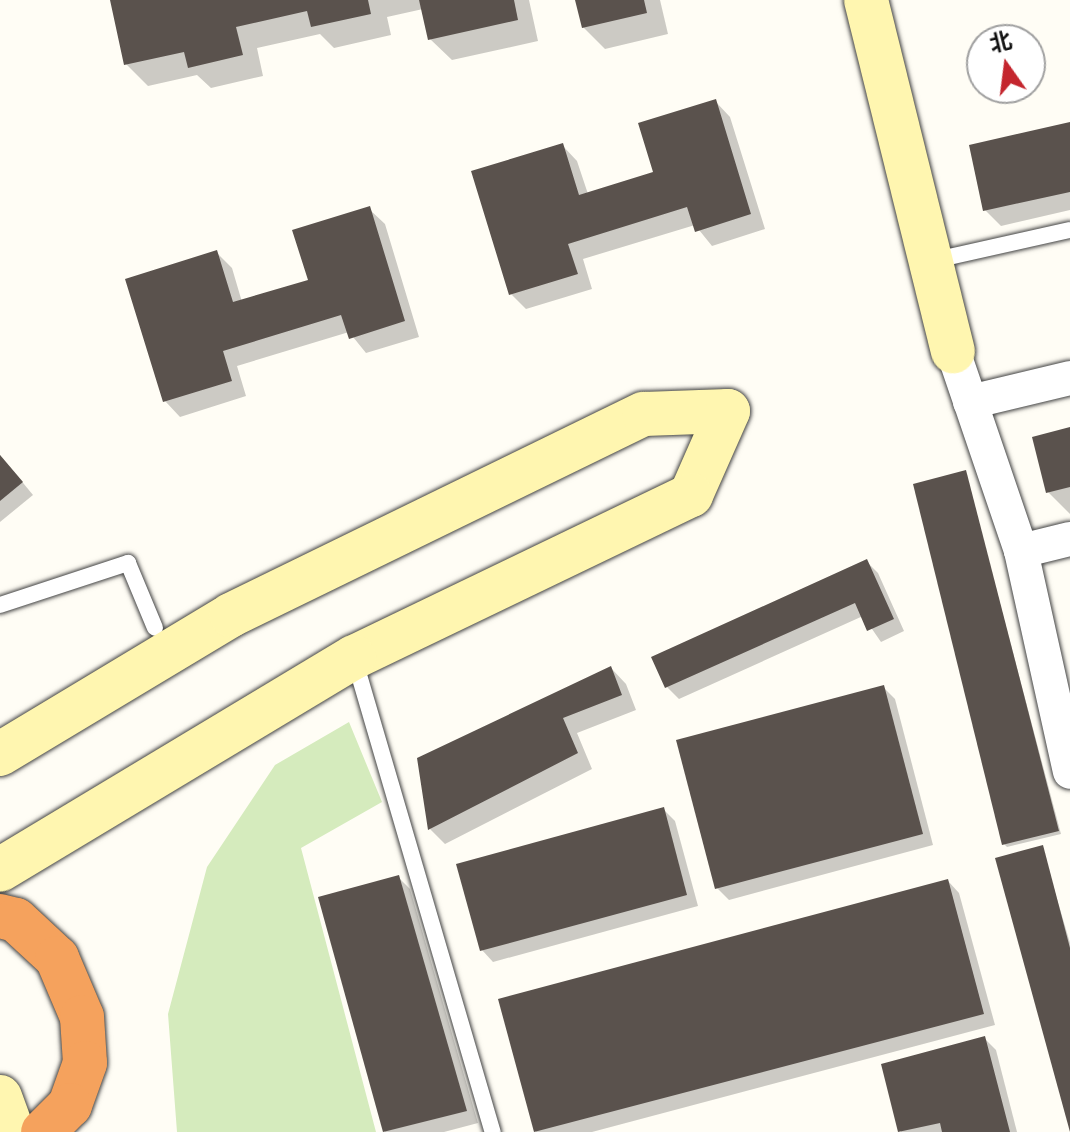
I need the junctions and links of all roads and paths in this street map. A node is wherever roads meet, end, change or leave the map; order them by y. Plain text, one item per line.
1 (866, 0) edge
2 (1070, 230) edge
3 (930, 261) junction
4 (953, 351) joint
5 (1070, 378) edge
6 (970, 402) junction
7 (1070, 539) edge
8 (1021, 551) junction
9 (0, 605) edge
10 (163, 647) junction
11 (354, 657) junction
12 (1063, 705) edge
13 (0, 754) edge
14 (1070, 772) edge
15 (0, 870) edge
16 (0, 916) edge
17 (0, 1097) edge
18 (13, 1132) edge
19 (43, 1132) edge
20 (493, 1132) edge

1 - 3 main road
2 - 3 lane
3 - 4 main road
4 - 6 street
5 - 6 street
6 - 8 street
7 - 8 street
8 - 12 street
9 - 10 lane
10 - 11 main road
10 - 13 main road
11 - 15 main road
11 - 20 lane
12 - 14 street
16 - 19 highway
17 - 18 main road

